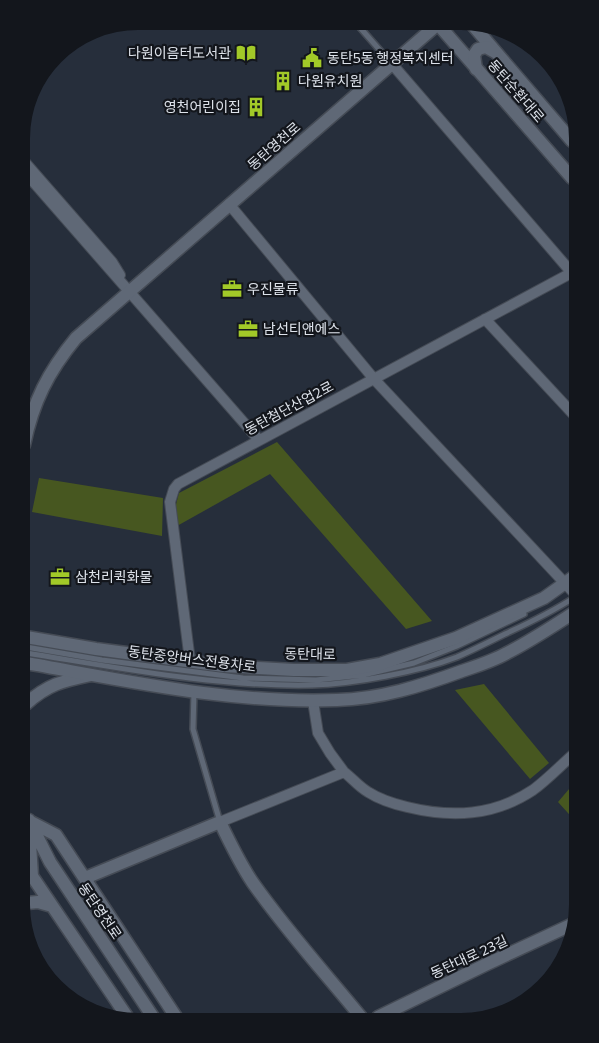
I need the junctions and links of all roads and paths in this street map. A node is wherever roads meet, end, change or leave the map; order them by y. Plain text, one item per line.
1 (362, 30) edge
2 (430, 30) edge
3 (444, 30) edge
4 (477, 31) edge
5 (495, 52) junction
6 (392, 64) junction
7 (476, 69) junction
8 (569, 138) edge
9 (30, 168) edge
10 (569, 175) edge
11 (30, 179) edge
12 (229, 204) junction
13 (569, 269) edge
14 (569, 274) edge
15 (129, 291) junction
16 (485, 319) junction
17 (374, 379) junction
18 (569, 410) edge
19 (30, 421) edge
20 (259, 440) junction
21 (569, 584) edge
22 (569, 588) edge
23 (569, 589) edge
24 (569, 591) edge
25 (569, 616) edge
26 (30, 638) edge
27 (30, 648) edge
28 (30, 654) edge
29 (190, 660) junction
30 (30, 664) edge
31 (92, 674) junction
32 (194, 692) junction
33 (313, 700) junction
34 (30, 701) edge
35 (569, 758) edge
36 (344, 772) junction
37 (30, 819) edge
38 (30, 822) edge
39 (220, 822) junction
40 (30, 847) edge
41 (32, 876) junction
42 (85, 878) junction
43 (30, 894) edge
44 (30, 901) edge
45 (52, 906) junction
46 (567, 927) edge
47 (124, 1012) edge
48 (149, 1013) edge
49 (173, 1013) edge
50 (358, 1013) edge
51 (386, 1013) edge

1 - 6 lane
2 - 6 street, 동탄영천로
3 - 7 street, 동탄순환대로
4 - 5 street, 동탄순환대로
5 - 7 street
5 - 8 street, 동탄순환대로
6 - 12 street, 동탄영천로
6 - 13 street
7 - 10 street, 동탄순환대로
9 - 15 street
11 - 15 street
12 - 15 street, 동탄영천로
12 - 17 street
14 - 16 street, 동탄첨단산업2로
15 - 19 street, 동탄영천로
15 - 20 street
16 - 17 street, 동탄첨단산업2로
16 - 18 street
17 - 20 street, 동탄첨단산업2로
17 - 21 street
20 - 29 street, 동탄첨단산업2로
22 - 29 street, 동탄대로
23 - 27 lane, 동탄중앙버스전용차로
24 - 28 lane
25 - 33 street
26 - 29 street, 동탄대로
30 - 31 street
31 - 32 street
31 - 34 street
32 - 33 street
32 - 39 lane
33 - 36 street
35 - 36 street
36 - 39 street
37 - 42 street
38 - 48 street, 동탄영천로
39 - 42 street
39 - 50 street
40 - 41 street
41 - 43 street
41 - 45 street
42 - 49 street
44 - 45 street
45 - 47 street
46 - 51 street, 동탄대로 23길

